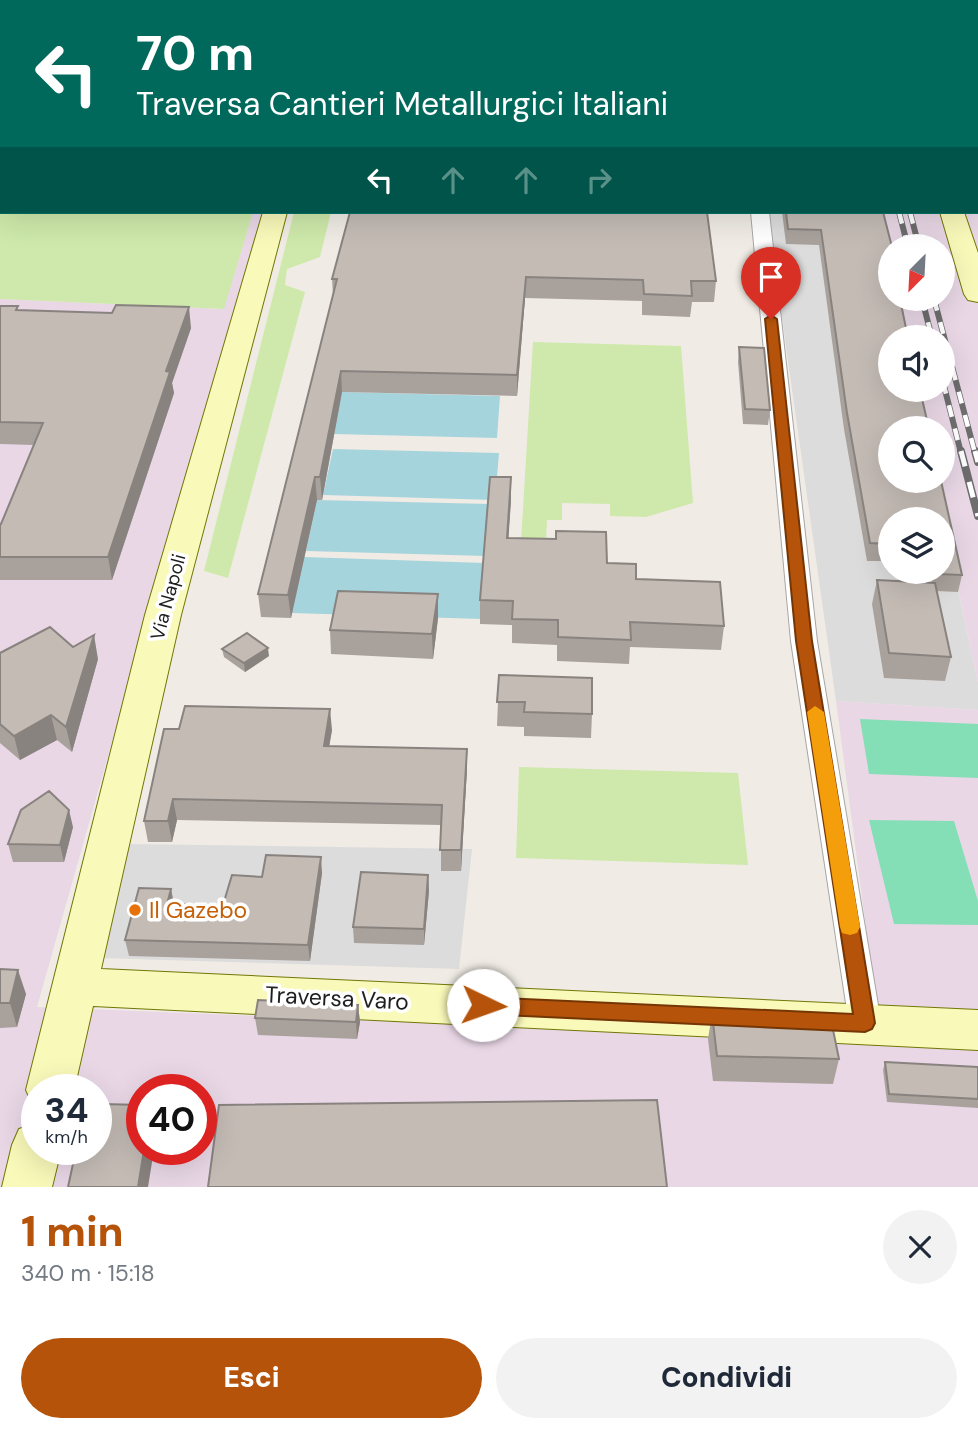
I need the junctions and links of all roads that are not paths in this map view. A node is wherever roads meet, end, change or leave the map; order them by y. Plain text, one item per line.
1 (274, 214) edge
2 (760, 214) edge
3 (953, 214) edge
4 (978, 294) edge
5 (74, 986) junction
6 (865, 1023) junction
7 (978, 1030) edge
8 (54, 1074) edge
9 (32, 1165) edge
10 (27, 1187) edge

1 - 5 street, Via Napoli
2 - 6 street
3 - 4 street
5 - 6 street, Traversa Varo
5 - 8 street, Via Napoli
6 - 7 street, Traversa Varo
9 - 10 street

